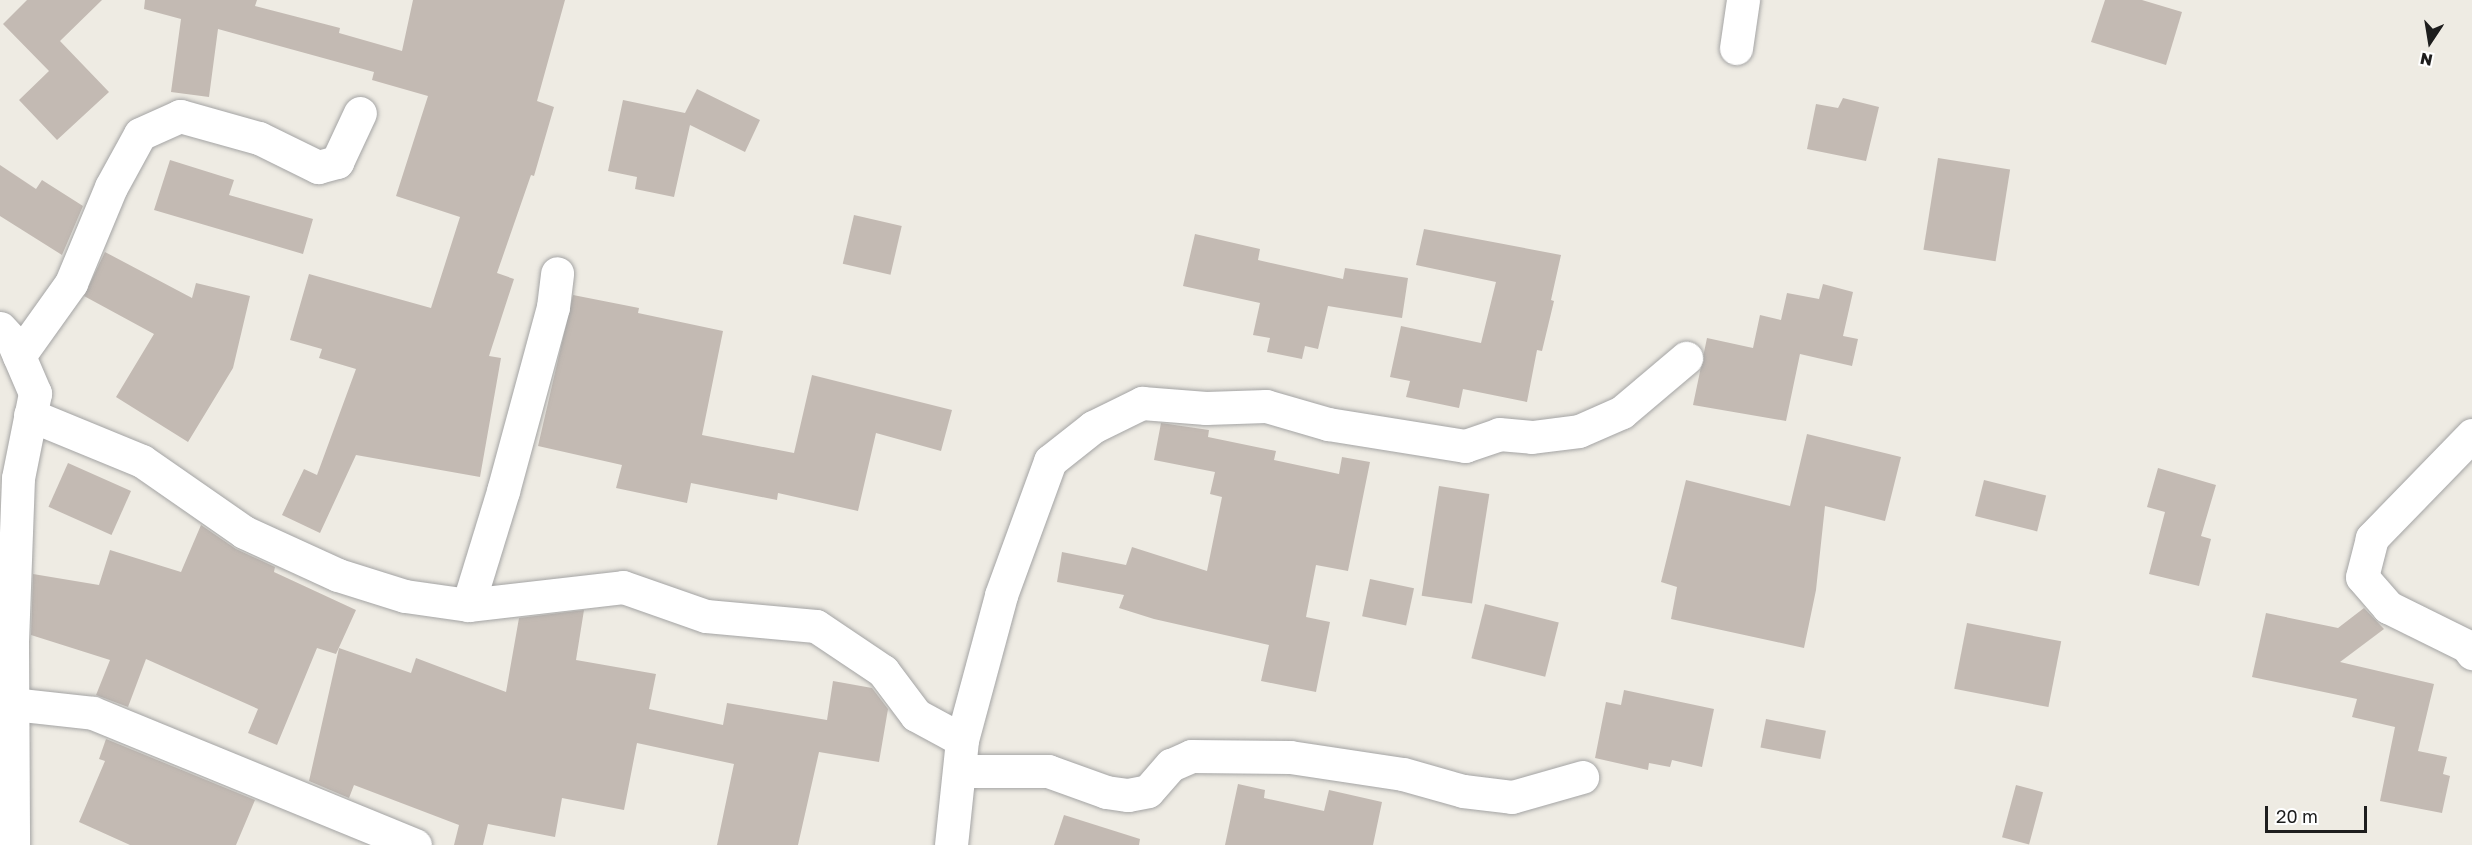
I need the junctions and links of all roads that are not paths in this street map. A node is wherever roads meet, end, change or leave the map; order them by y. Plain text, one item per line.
1 (1743, 0) edge
2 (1736, 48) dead end
3 (360, 113) dead end
4 (557, 273) dead end
5 (0, 328) edge
6 (19, 356) junction
7 (1686, 358) dead end
8 (30, 415) junction
9 (2472, 435) edge
10 (9, 476) edge
11 (468, 605) junction
12 (2472, 653) edge
13 (12, 704) junction
14 (961, 756) junction
15 (1582, 777) dead end
16 (13, 845) edge
17 (415, 845) edge
18 (951, 845) edge

1 - 2 street
3 - 6 street
4 - 11 street
5 - 6 street
6 - 8 street
7 - 14 street
8 - 10 street
8 - 11 street
9 - 12 street
10 - 13 street
11 - 14 street
13 - 16 street
13 - 17 street
14 - 15 street
14 - 18 street

